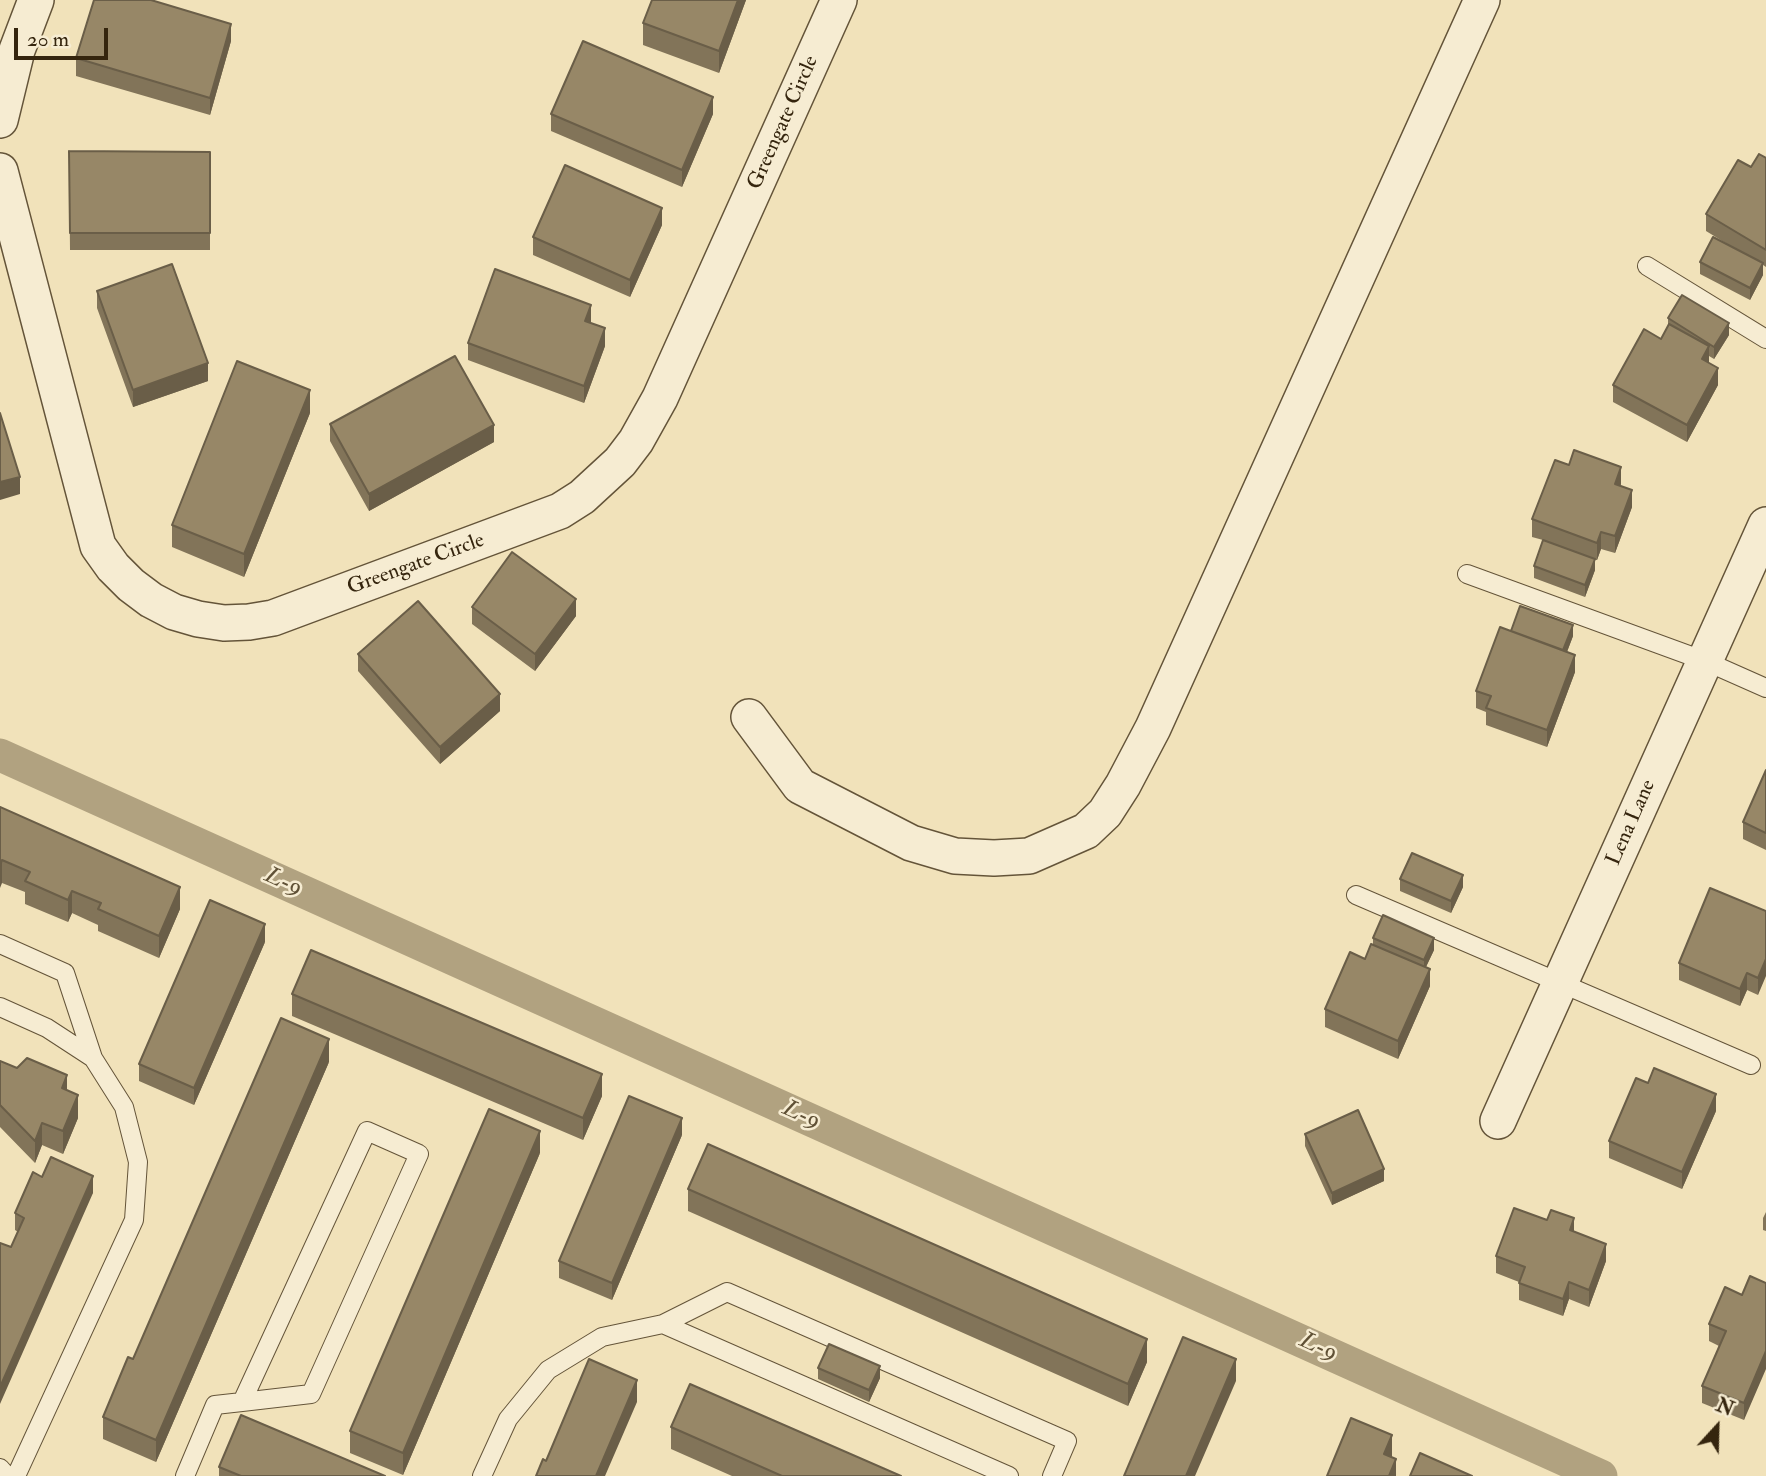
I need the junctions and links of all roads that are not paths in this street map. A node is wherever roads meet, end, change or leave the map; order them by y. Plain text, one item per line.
1 (36, 0) edge
2 (839, 0) edge
3 (1482, 0) edge
4 (0, 120) edge
5 (0, 171) edge
6 (1647, 266) dead end
7 (1766, 339) edge
8 (1766, 525) edge
9 (1467, 574) dead end
10 (1705, 661) junction
11 (1766, 688) edge
12 (749, 717) dead end
13 (1356, 895) dead end
14 (0, 944) edge
15 (1559, 984) junction
16 (0, 1007) edge
17 (93, 1058) junction
18 (1751, 1065) dead end
19 (1498, 1121) dead end
20 (663, 1324) junction
21 (242, 1402) junction
22 (0, 1468) edge
23 (7, 1476) edge
24 (16, 1476) edge
25 (185, 1476) edge
26 (482, 1476) edge
27 (1009, 1476) edge
28 (1052, 1476) edge

1 - 4 street
2 - 5 street, Greengate Circle
3 - 12 street
6 - 7 lane
8 - 10 street, Lena Lane
9 - 10 lane
10 - 11 lane
10 - 15 street, Lena Lane
13 - 15 lane
14 - 17 lane
15 - 18 lane
15 - 19 street, Lena Lane
16 - 17 lane
17 - 24 lane
20 - 26 lane
20 - 27 lane
20 - 28 lane
21 - 21 lane
21 - 25 lane
22 - 23 lane

